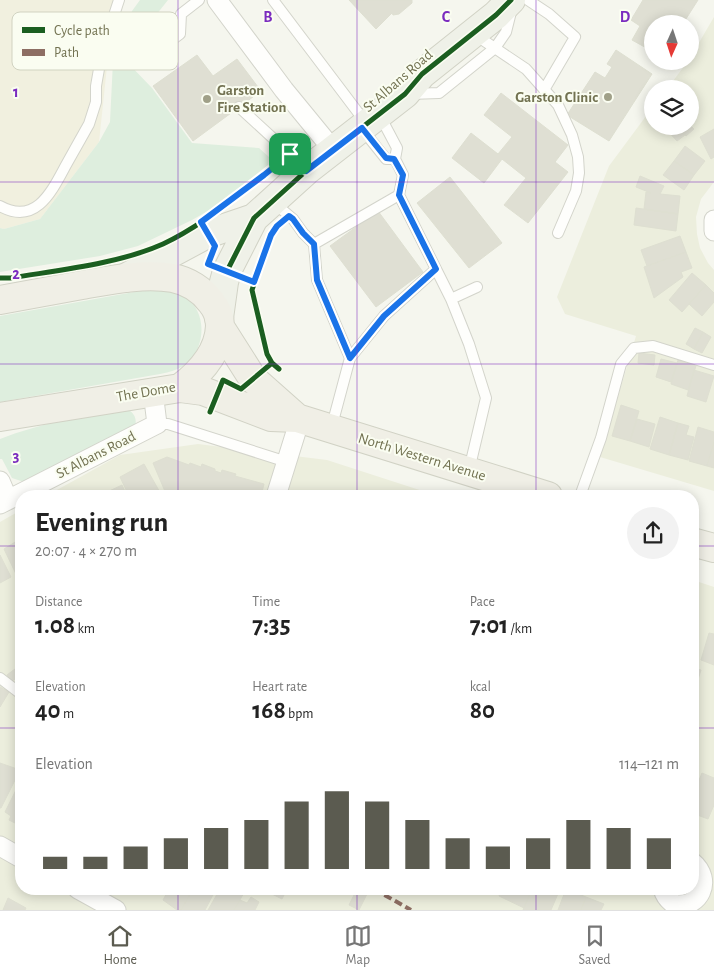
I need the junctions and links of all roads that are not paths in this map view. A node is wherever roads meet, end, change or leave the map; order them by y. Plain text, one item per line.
1 (119, 0) edge
2 (199, 0) edge
3 (217, 0) edge
4 (274, 0) edge
5 (512, 0) edge
6 (528, 0) edge
7 (115, 12) edge
8 (178, 35) edge
9 (484, 41) junction
10 (100, 70) edge
11 (544, 90) junction
12 (239, 107) dead end
13 (369, 122) junction
14 (334, 151) junction
15 (394, 159) junction
16 (306, 171) junction
17 (399, 195) junction
18 (0, 206) edge
19 (263, 210) junction
20 (714, 220) edge
21 (714, 231) edge
22 (558, 233) dead end
23 (314, 244) junction
24 (436, 269) junction
25 (126, 278) junction
26 (477, 287) dead end
27 (451, 299) junction
28 (0, 300) edge
29 (220, 322) junction
30 (350, 358) junction
31 (714, 365) edge
32 (180, 388) junction
33 (153, 392) junction
34 (4, 419) edge
35 (299, 419) junction
36 (157, 424) junction
37 (330, 430) junction
38 (287, 462) junction
39 (469, 471) junction
40 (0, 481) edge
41 (28, 490) edge
42 (278, 490) edge
43 (529, 490) edge
44 (582, 490) edge
45 (4, 502) edge
46 (699, 544) edge
47 (714, 548) edge
48 (0, 678) edge
49 (15, 689) edge
50 (0, 846) edge
51 (15, 855) edge
52 (699, 866) edge
53 (89, 895) edge
54 (666, 895) edge
55 (116, 910) edge

1 - 7 lane
2 - 8 lane
3 - 14 street
4 - 13 lane
5 - 9 main road, St Albans Road
6 - 11 lane
9 - 11 lane
9 - 13 main road, St Albans Road
10 - 18 lane
11 - 22 lane
12 - 16 lane
13 - 14 main road, St Albans Road
13 - 15 lane
13 - 15 lane
14 - 16 main road, St Albans Road
15 - 17 lane
16 - 19 main road, St Albans Road
17 - 23 lane
17 - 24 lane
19 - 23 lane
19 - 25 main road, St Albans Road
19 - 29 main road, St Albans Road
20 - 21 street
23 - 30 lane
24 - 27 lane
24 - 30 lane
25 - 28 highway
25 - 29 highway
26 - 27 lane
27 - 39 lane
29 - 32 highway, The Dome
29 - 35 highway, North Western Avenue
30 - 37 lane
31 - 44 lane
32 - 33 highway, The Dome
32 - 35 highway, North Western Avenue
33 - 34 highway, The Dome
33 - 36 street
35 - 37 highway, North Western Avenue
35 - 38 street
36 - 38 lane
36 - 41 street, St Albans Road
37 - 39 highway, North Western Avenue
38 - 42 street
39 - 43 highway, North Western Avenue
40 - 45 street, St Albans Road
46 - 47 highway
48 - 49 lane
50 - 51 street
52 - 54 street
53 - 55 street

